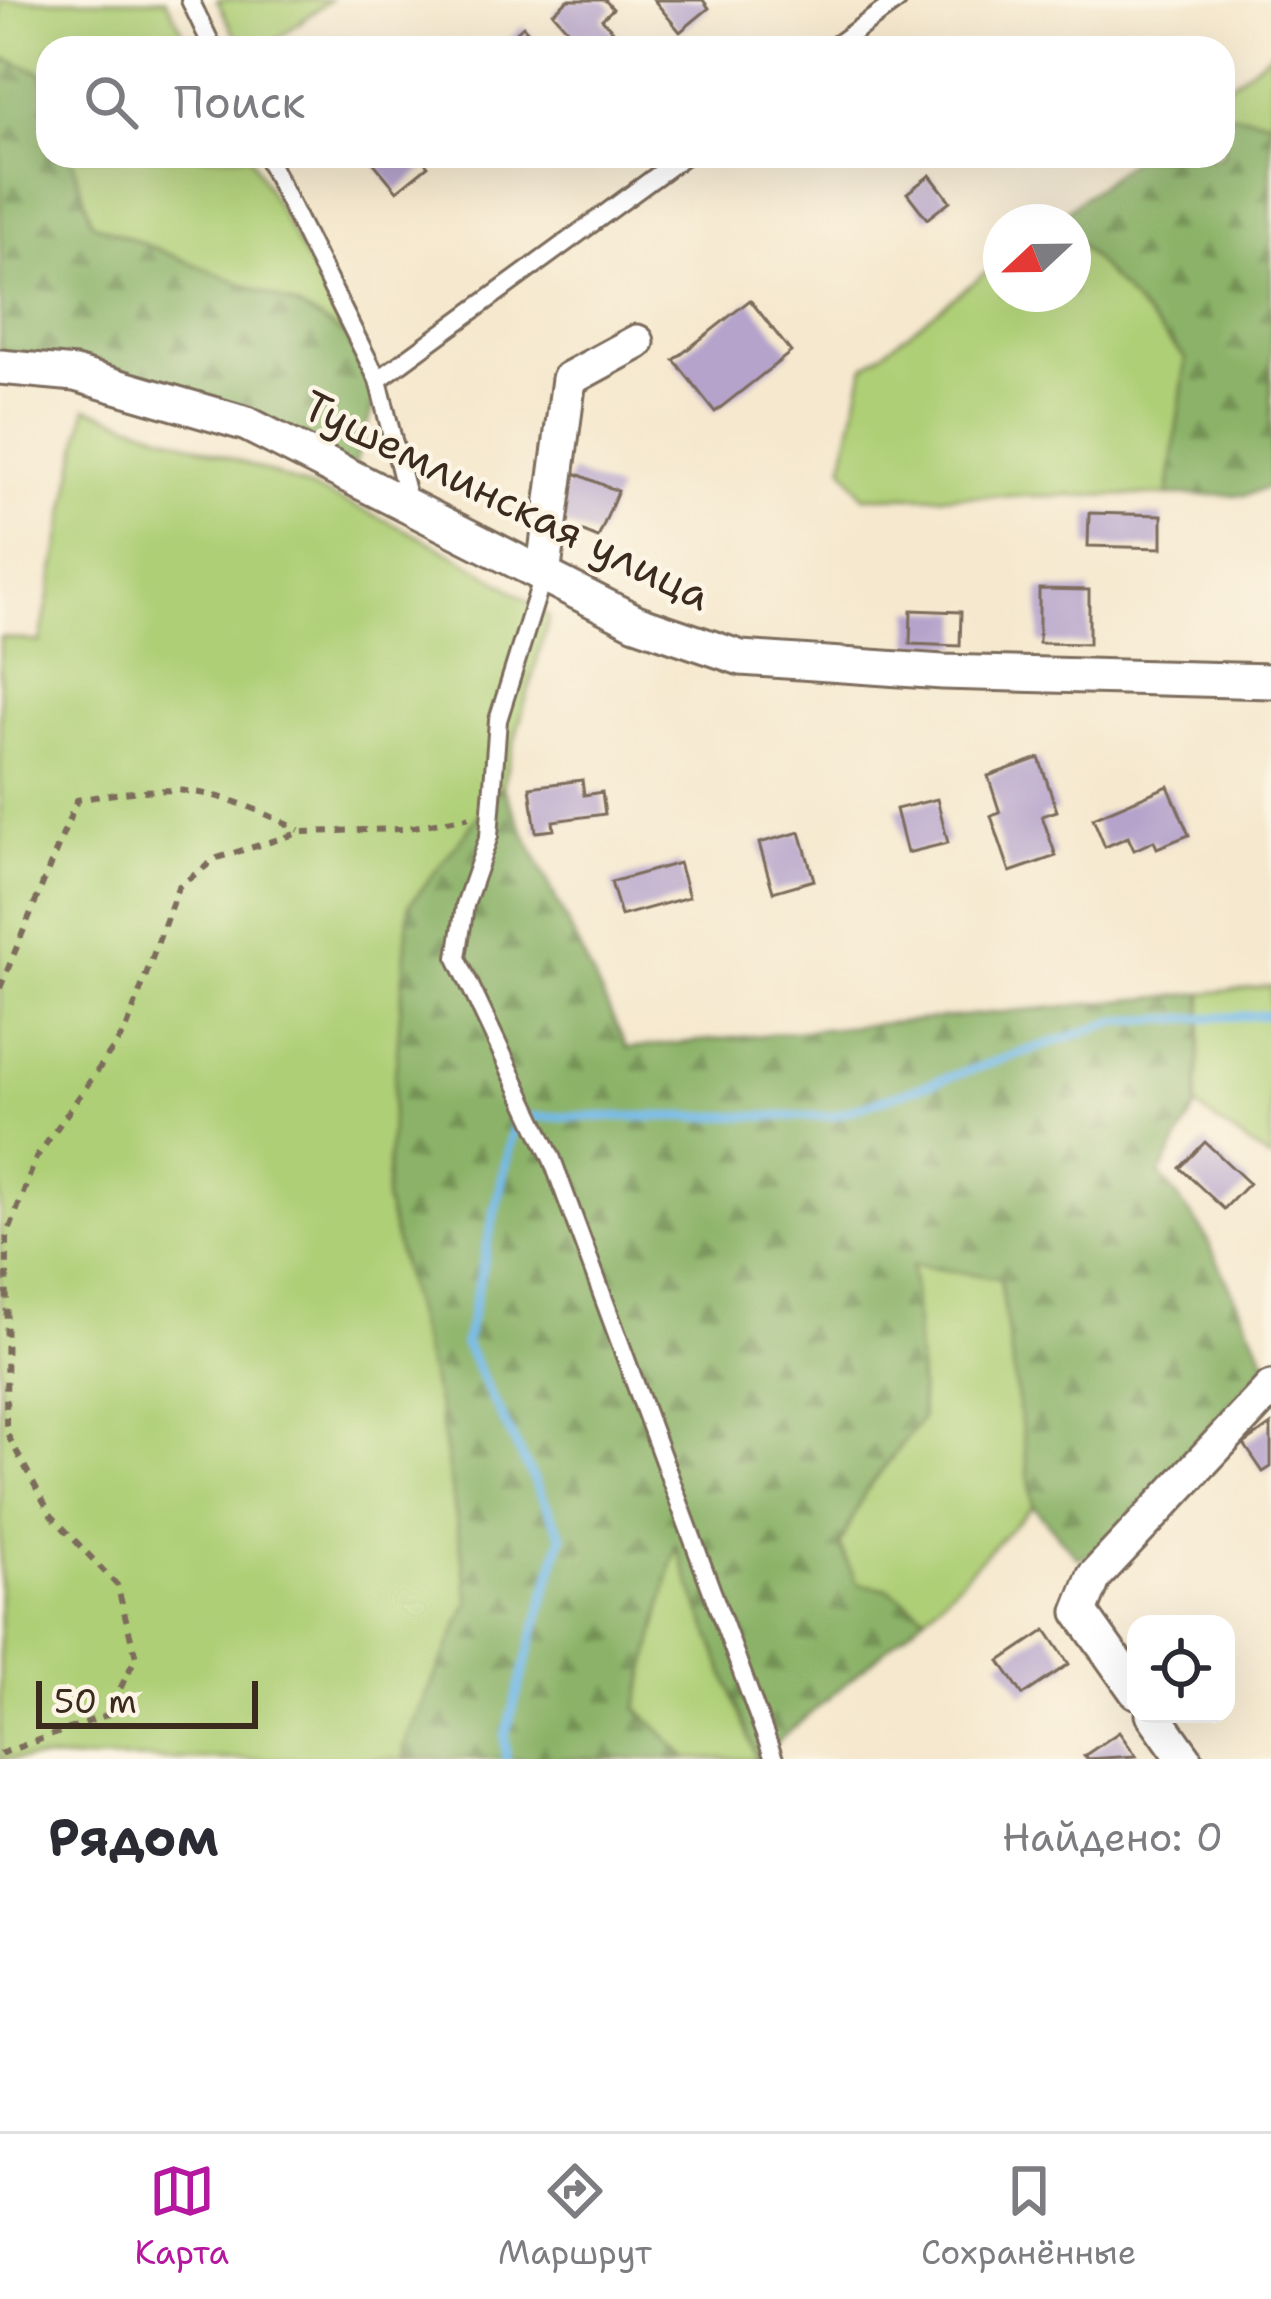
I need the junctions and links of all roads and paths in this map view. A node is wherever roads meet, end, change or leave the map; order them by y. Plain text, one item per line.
1 (190, 0) edge
2 (898, 0) edge
3 (207, 36) edge
4 (848, 36) edge
5 (272, 168) edge
6 (668, 168) edge
7 (637, 342) dead end
8 (0, 367) edge
9 (378, 380) junction
10 (410, 508) junction
11 (543, 576) junction
12 (1271, 681) edge
13 (491, 814) junction
14 (302, 832) junction
15 (0, 988) edge
16 (1271, 1388) edge
17 (1127, 1678) edge
18 (1159, 1723) edge
19 (0, 1754) edge
20 (774, 1759) edge
21 (1185, 1759) edge

1 - 3 lane
2 - 4 lane
5 - 9 lane
6 - 9 lane
7 - 11 street
8 - 10 street, Тушемлинская улица
9 - 10 lane
10 - 11 street, Тушемлинская улица
11 - 12 street, Тушемлинская улица
11 - 13 lane
13 - 14 path
13 - 20 lane
14 - 15 path
14 - 19 path
16 - 17 street
18 - 21 street

